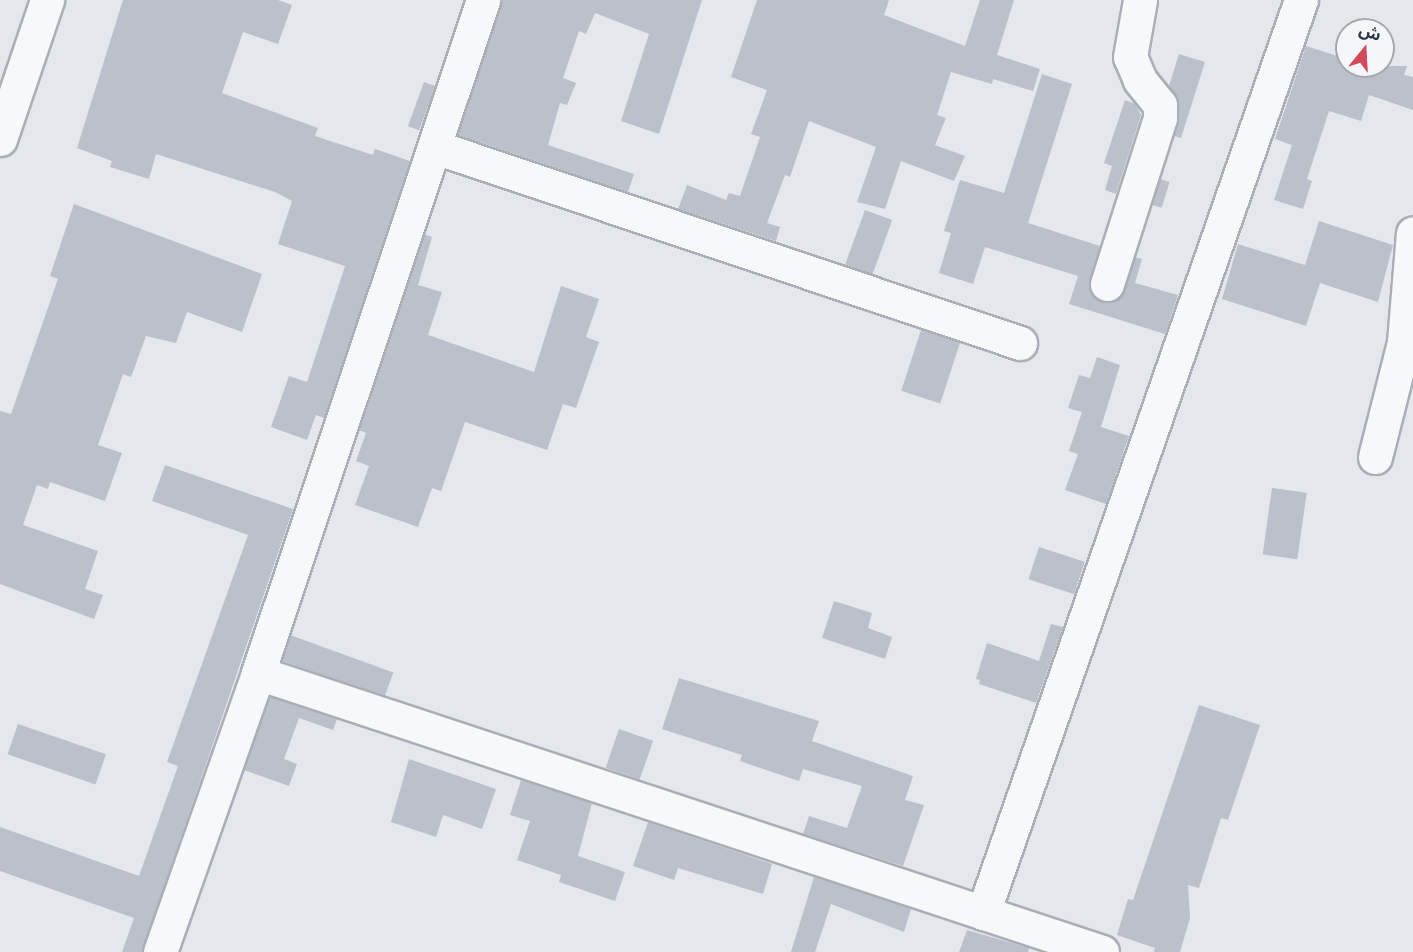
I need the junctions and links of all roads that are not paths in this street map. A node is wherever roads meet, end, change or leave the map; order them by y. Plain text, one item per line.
1 (47, 0) edge
2 (483, 0) edge
3 (1140, 0) edge
4 (1301, 0) edge
5 (0, 139) edge
6 (435, 147) junction
7 (1413, 233) edge
8 (1107, 284) dead end
9 (1020, 343) dead end
10 (1375, 457) dead end
11 (258, 673) junction
12 (983, 913) junction
13 (160, 952) edge
14 (1102, 952) edge

1 - 5 street
2 - 6 street
3 - 8 street
4 - 12 street
6 - 9 street
6 - 11 street
7 - 10 street
11 - 12 street
11 - 13 street
12 - 14 street

